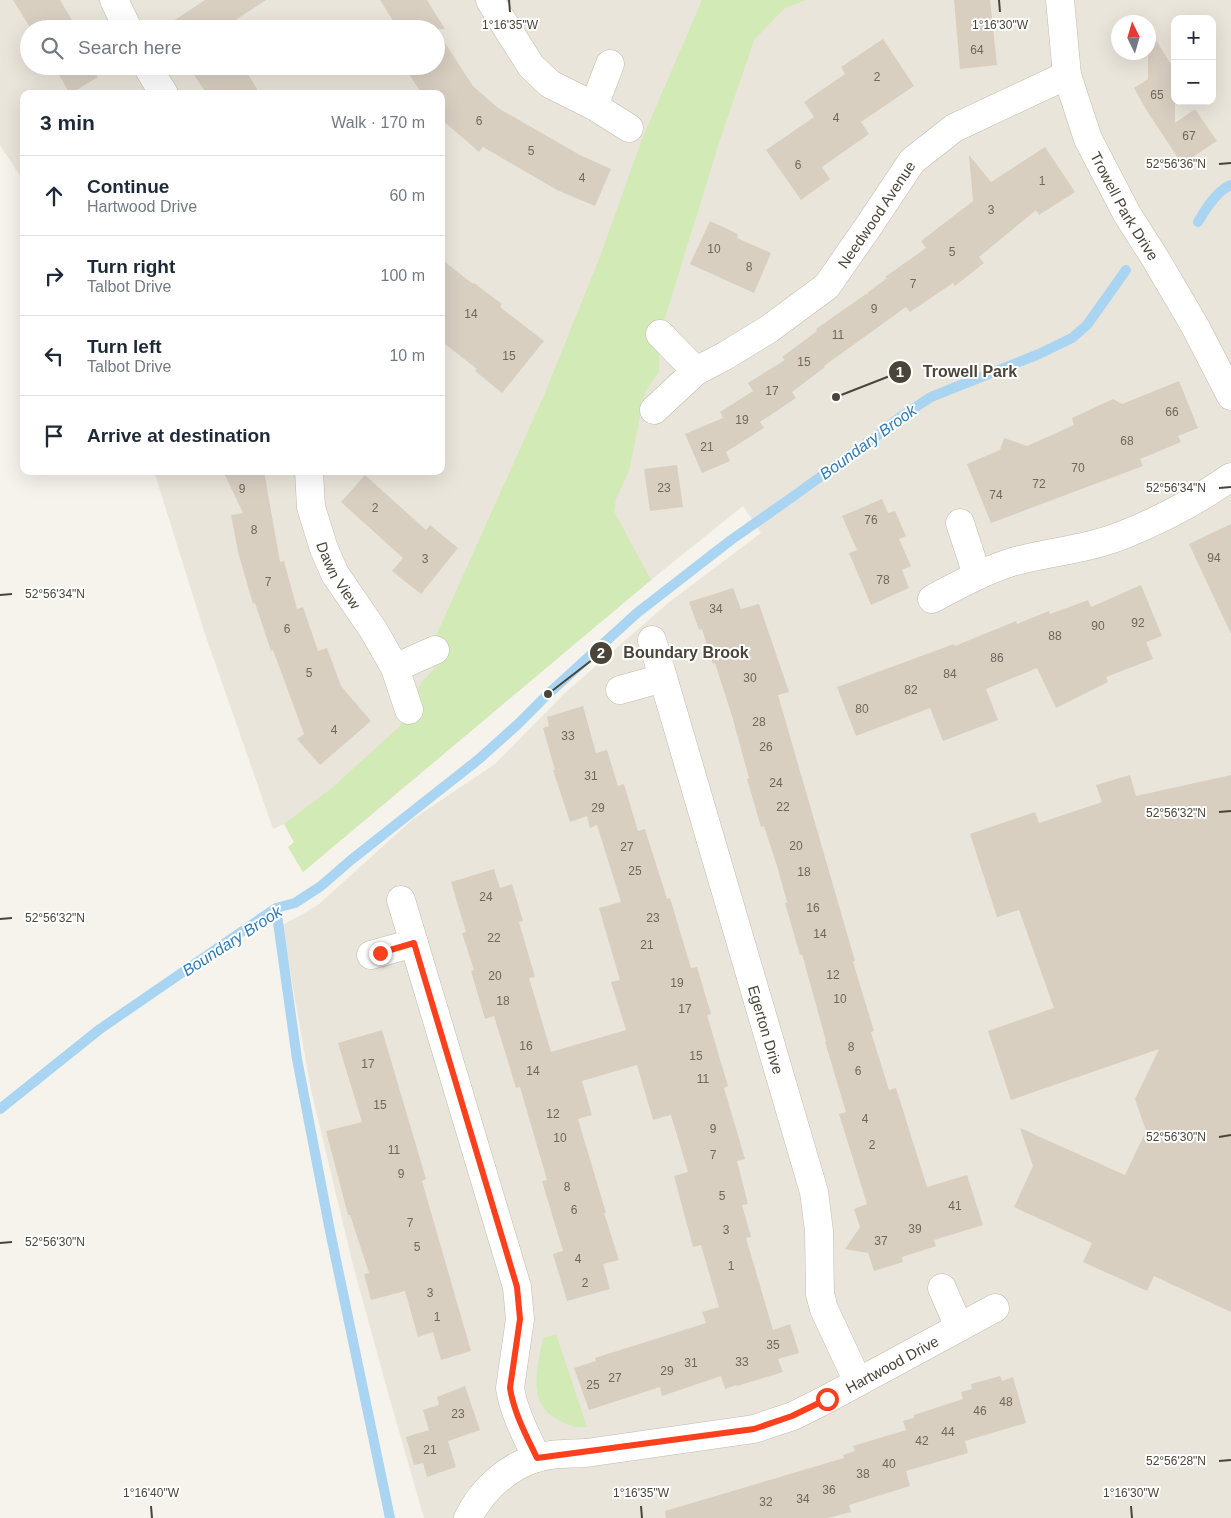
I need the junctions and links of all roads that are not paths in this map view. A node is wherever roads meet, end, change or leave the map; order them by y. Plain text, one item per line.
1 (114, 0) edge
2 (490, 0) edge
3 (1060, 0) edge
4 (124, 20) edge
5 (610, 64) dead end
6 (152, 75) edge
7 (1067, 75) junction
8 (162, 90) edge
9 (594, 106) junction
10 (629, 128) dead end
11 (660, 334) dead end
12 (696, 371) junction
13 (1231, 396) edge
14 (654, 410) dead end
15 (309, 475) edge
16 (1231, 477) edge
17 (960, 523) dead end
18 (977, 575) junction
19 (932, 599) dead end
20 (652, 640) dead end
21 (435, 650) dead end
22 (395, 668) junction
23 (663, 678) junction
24 (620, 690) dead end
25 (409, 710) dead end
26 (401, 900) dead end
27 (414, 943) junction
28 (371, 955) dead end
29 (942, 1288) dead end
30 (995, 1308) dead end
31 (959, 1326) junction
32 (858, 1382) junction
33 (537, 1458) junction
34 (468, 1518) edge

1 - 4 street
2 - 9 street
3 - 7 street, Trowell Park Drive
5 - 9 street
6 - 8 street
7 - 12 street, Needwood Avenue
7 - 13 street, Trowell Park Drive
9 - 10 street
11 - 12 street
12 - 14 street, Needwood Avenue
15 - 22 street, Dawn View
16 - 18 street
17 - 18 street
18 - 19 street
20 - 23 street, Egerton Drive
21 - 22 street
22 - 25 street, Dawn View
23 - 24 street
23 - 32 street, Egerton Drive
26 - 27 street
27 - 28 street
27 - 33 street
29 - 31 street
30 - 31 street, Hartwood Drive
31 - 32 street, Hartwood Drive
32 - 33 street, Hartwood Drive
33 - 34 street, Hartwood Drive

